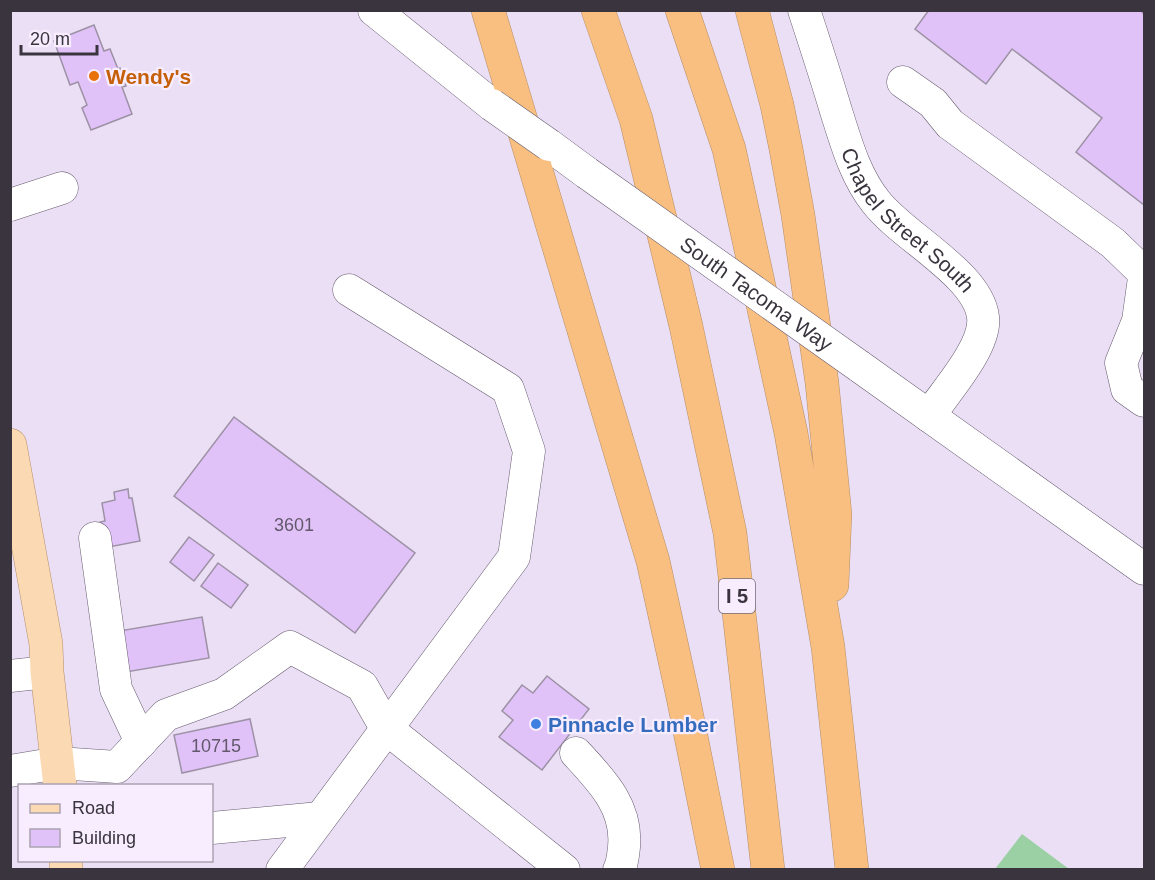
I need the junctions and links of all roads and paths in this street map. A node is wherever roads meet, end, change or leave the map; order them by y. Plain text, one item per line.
1 (374, 10) edge
2 (488, 10) edge
3 (598, 10) edge
4 (682, 10) edge
5 (752, 10) edge
6 (804, 10) edge
7 (903, 82) dead end
8 (62, 188) dead end
9 (10, 205) edge
10 (1144, 273) edge
11 (1144, 278) edge
12 (349, 290) dead end
13 (1144, 401) edge
14 (929, 416) junction
15 (10, 446) edge
16 (95, 538) dead end
17 (1144, 569) edge
18 (828, 647) junction
19 (47, 672) junction
20 (10, 676) edge
21 (386, 728) junction
22 (141, 742) junction
23 (576, 753) dead end
24 (10, 771) edge
25 (59, 774) edge
26 (320, 818) junction
27 (213, 828) edge
28 (282, 870) edge
29 (564, 870) edge
30 (619, 870) edge
31 (717, 870) edge
32 (768, 870) edge
33 (852, 870) edge

1 - 14 street, South Tacoma Way, bridge
2 - 31 highway
3 - 32 highway, I 5
4 - 18 highway
5 - 18 highway
6 - 14 street, Chapel Street South
7 - 10 street
8 - 9 street
11 - 13 street
12 - 21 street
14 - 17 street, South Tacoma Way
15 - 19 main road
16 - 22 street
18 - 33 highway
19 - 20 street
19 - 25 main road
21 - 22 street
21 - 26 street
21 - 29 street
22 - 25 street
23 - 30 street
24 - 25 street
26 - 27 street
26 - 28 street

